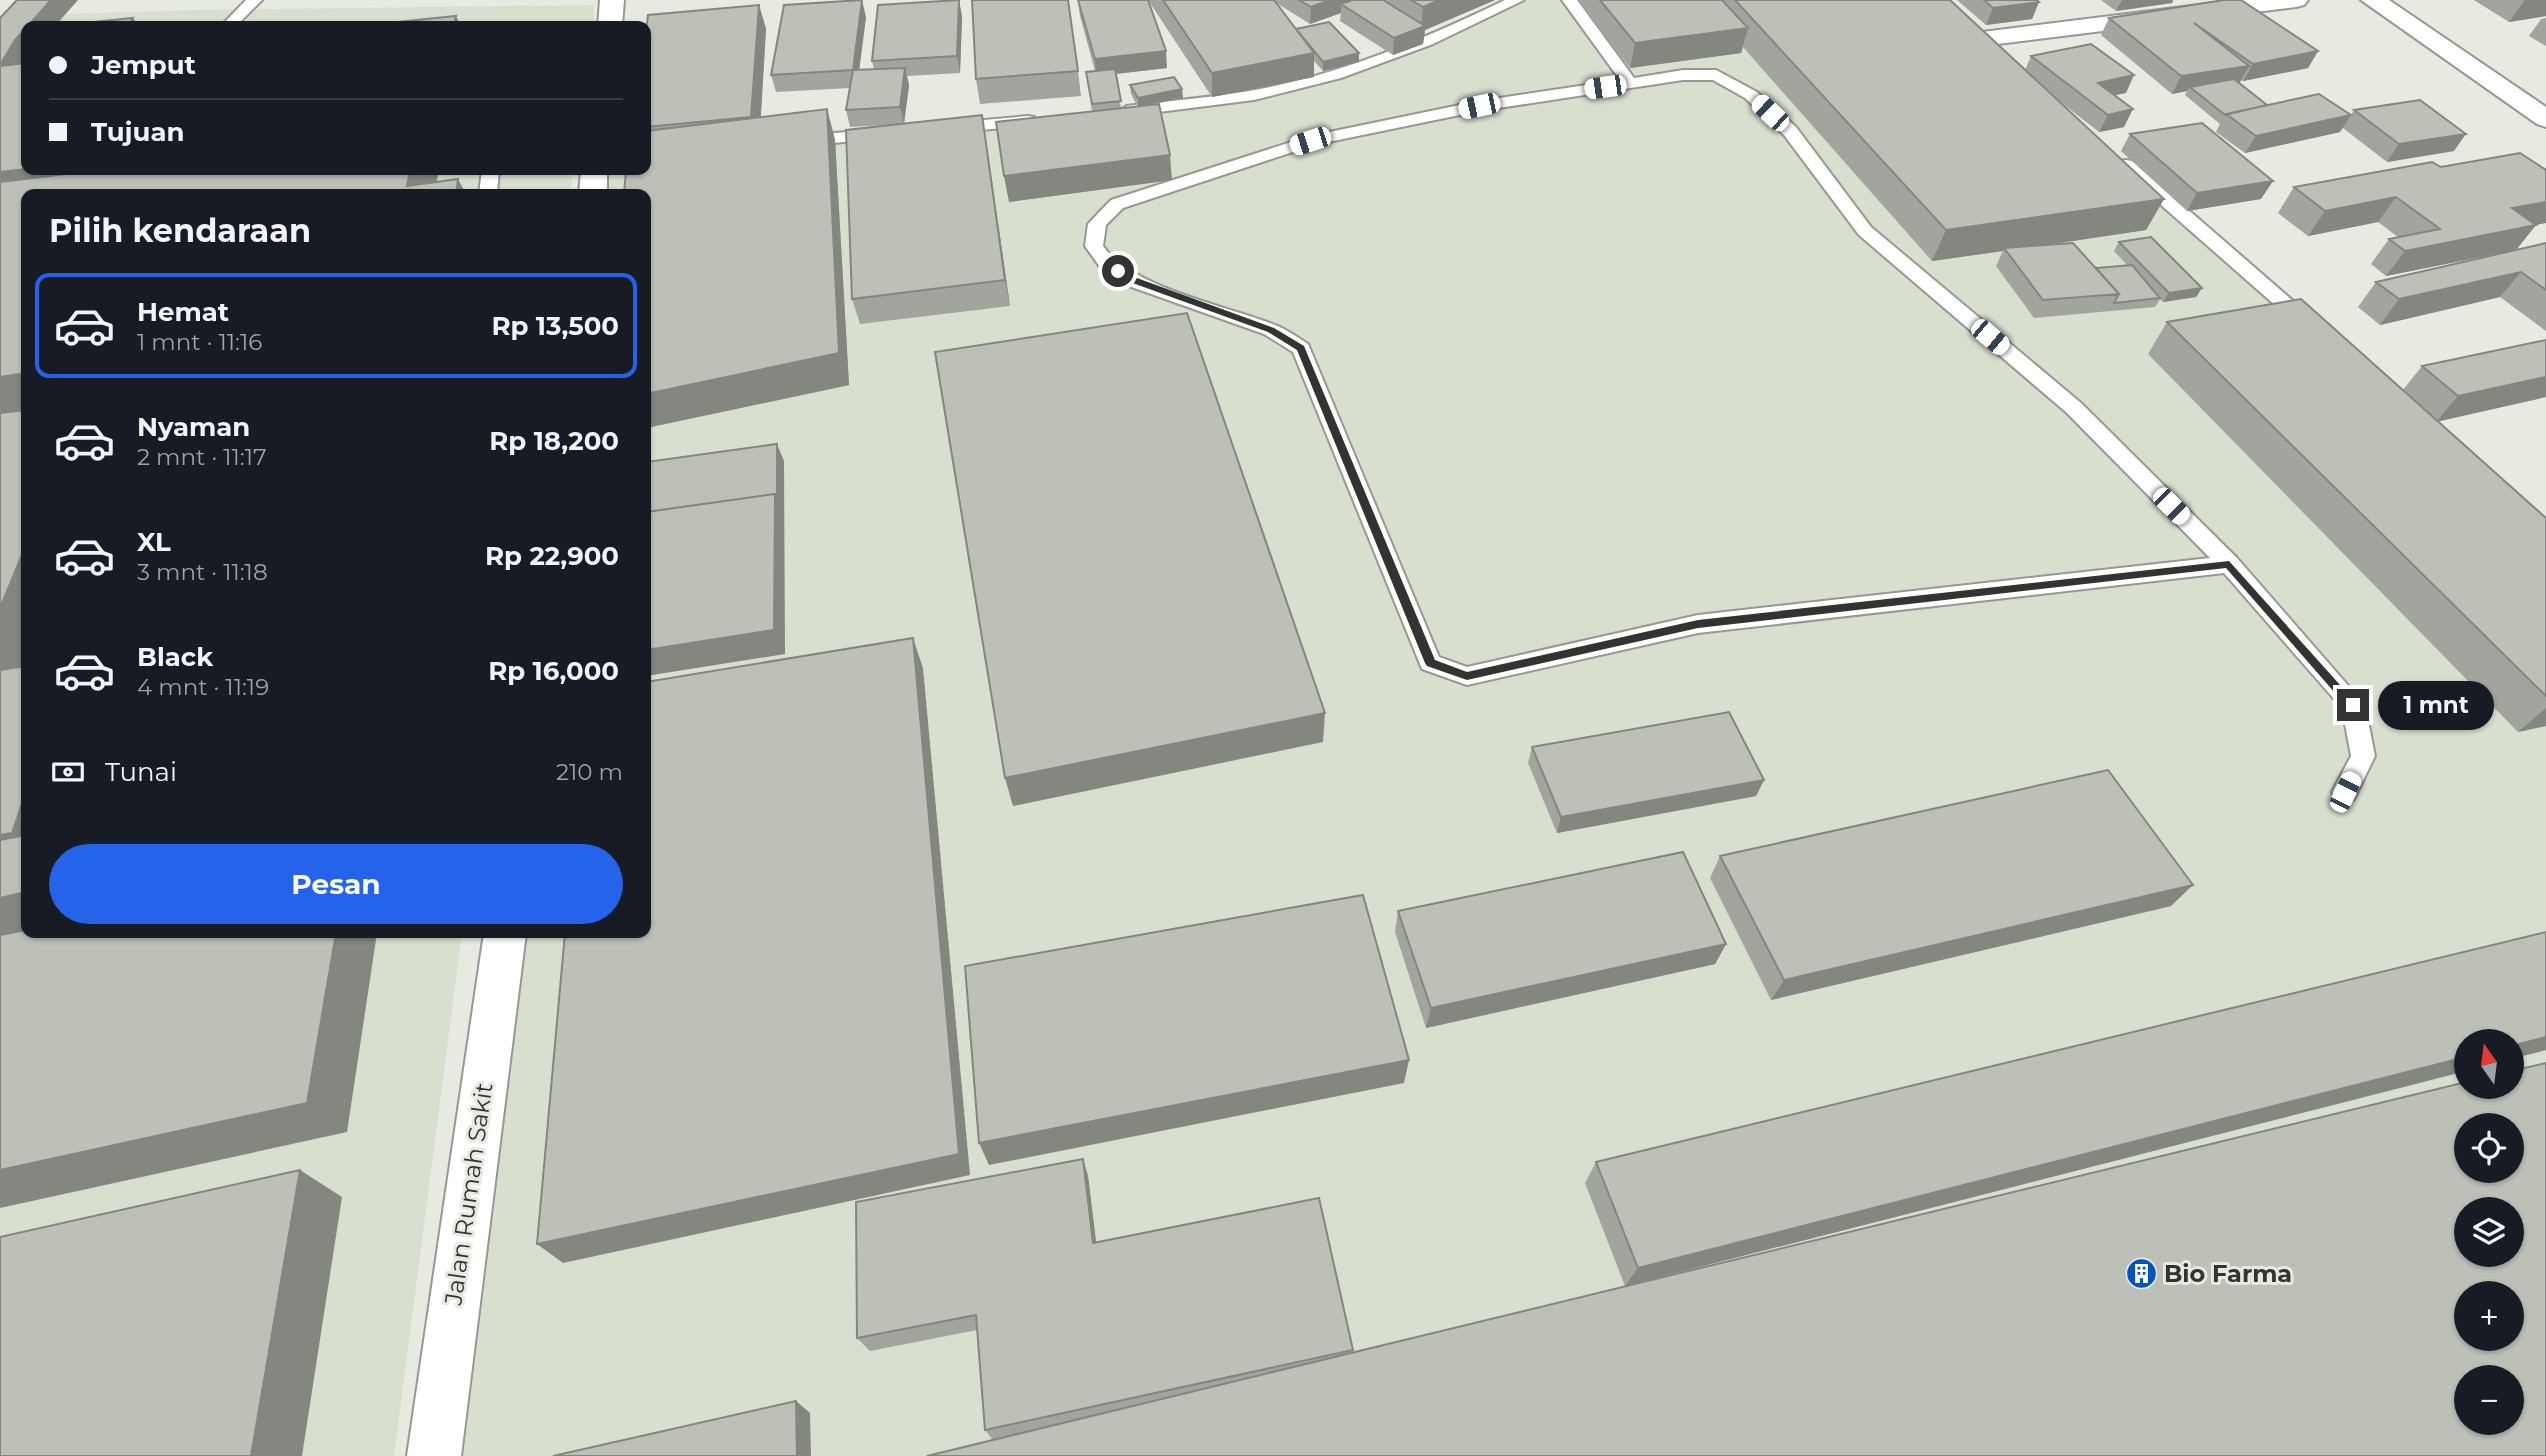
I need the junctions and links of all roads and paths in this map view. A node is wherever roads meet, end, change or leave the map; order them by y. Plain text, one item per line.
1 (254, 0) edge
2 (612, 0) edge
3 (1517, 0) edge
4 (1569, 0) edge
5 (2296, 0) edge
6 (2373, 0) edge
7 (233, 21) edge
8 (610, 21) edge
9 (1977, 34) joint
10 (2003, 57) edge
11 (1630, 83) junction
12 (1115, 113) edge
13 (1046, 119) edge
14 (2546, 119) edge
15 (937, 129) edge
16 (896, 132) edge
17 (789, 143) edge
18 (2107, 148) edge
19 (2325, 339) edge
20 (2229, 564) junction
21 (2345, 792) dead end
22 (504, 938) edge
23 (433, 1456) edge

1 - 7 lane
2 - 8 street
3 - 12 lane
4 - 11 lane
5 - 9 street
6 - 14 street
9 - 10 lane
11 - 20 lane
11 - 20 lane
13 - 15 lane
16 - 17 lane
18 - 19 lane
20 - 21 lane
22 - 23 street, Jalan Rumah Sakit

